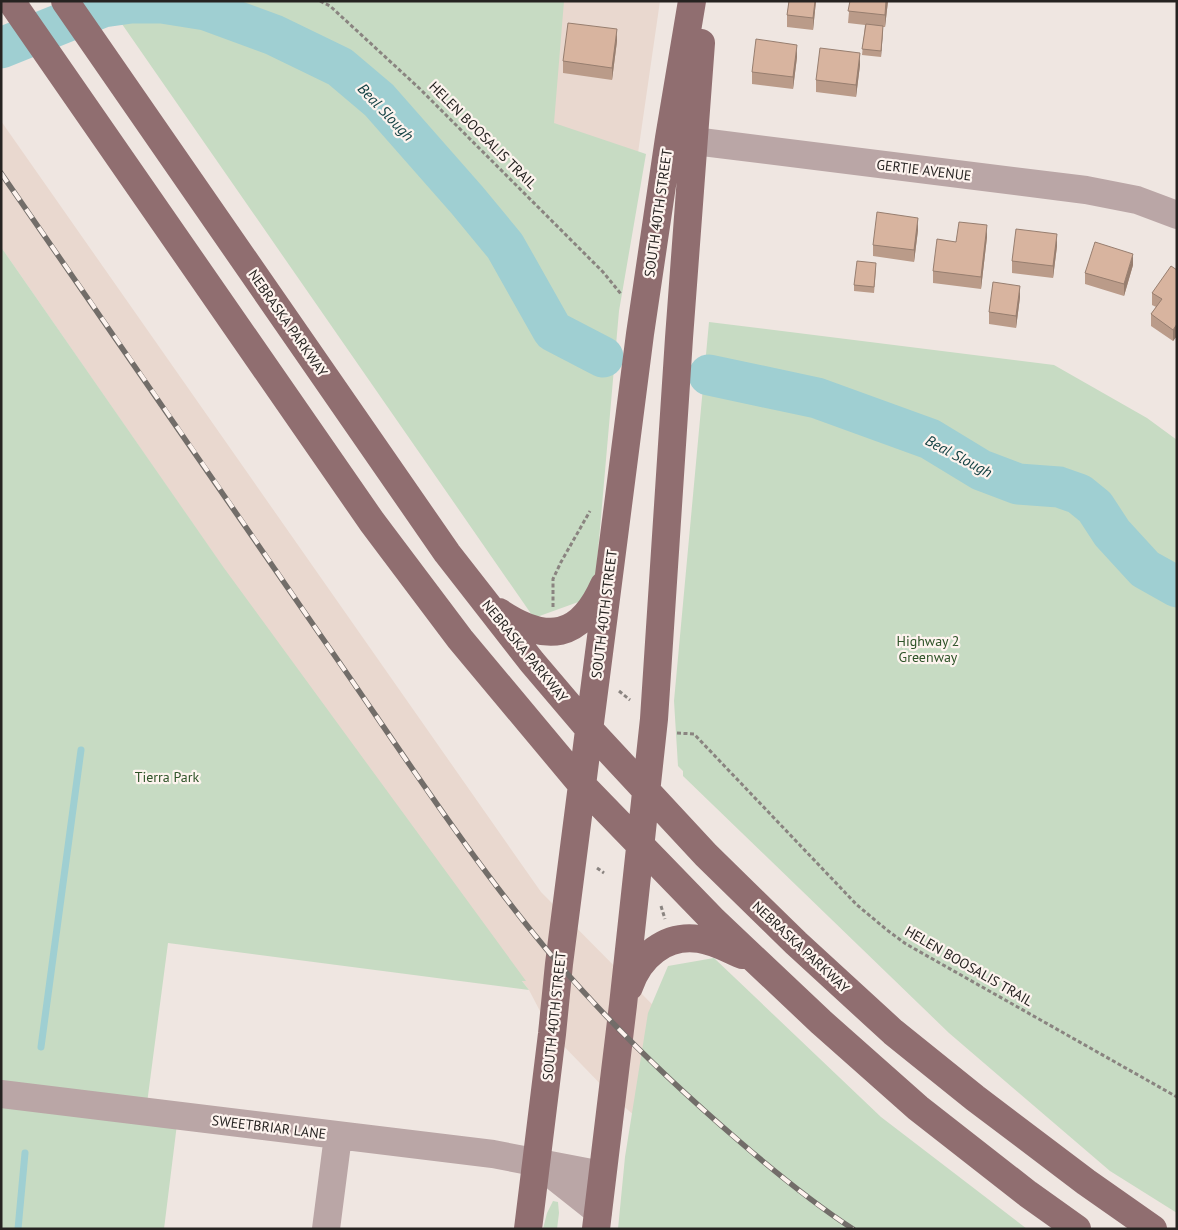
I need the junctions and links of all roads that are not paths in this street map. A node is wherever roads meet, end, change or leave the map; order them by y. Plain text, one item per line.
1 (11, 1) edge
2 (65, 1) edge
3 (692, 1) edge
4 (704, 1) edge
5 (681, 140) junction
6 (1177, 215) edge
7 (610, 572) junction
8 (486, 602) junction
9 (589, 729) junction
10 (582, 784) junction
11 (646, 791) junction
12 (641, 846) junction
13 (765, 968) junction
14 (623, 1006) junction
15 (1, 1094) edge
16 (338, 1136) junction
17 (537, 1162) junction
18 (602, 1175) junction
19 (597, 1220) edge
20 (326, 1229) edge
21 (528, 1229) edge
22 (1077, 1229) edge
23 (1153, 1229) edge

1 - 10 main road
2 - 8 main road, NEBRASKA PARKWAY
3 - 5 main road, SOUTH 40TH STREET
4 - 5 main road, SOUTH 40TH STREET
5 - 6 street, GERTIE AVENUE
5 - 7 main road, SOUTH 40TH STREET
5 - 11 main road, SOUTH 40TH STREET
7 - 8 main road
7 - 9 main road, SOUTH 40TH STREET
8 - 9 main road, NEBRASKA PARKWAY
9 - 10 main road, SOUTH 40TH STREET
9 - 11 main road, NEBRASKA PARKWAY
10 - 12 main road
10 - 17 main road, SOUTH 40TH STREET
11 - 12 main road, SOUTH 40TH STREET
11 - 23 main road, NEBRASKA PARKWAY
12 - 13 main road
12 - 14 main road, SOUTH 40TH STREET
13 - 14 main road
13 - 22 main road
14 - 18 main road, SOUTH 40TH STREET
15 - 16 street, SWEETBRIAR LANE
16 - 17 street, SWEETBRIAR LANE
16 - 20 street
17 - 18 street, SWEETBRIAR LANE
17 - 19 street, SWEETBRIAR LANE
17 - 21 main road, SOUTH 40TH STREET
18 - 19 main road, SOUTH 40TH STREET

